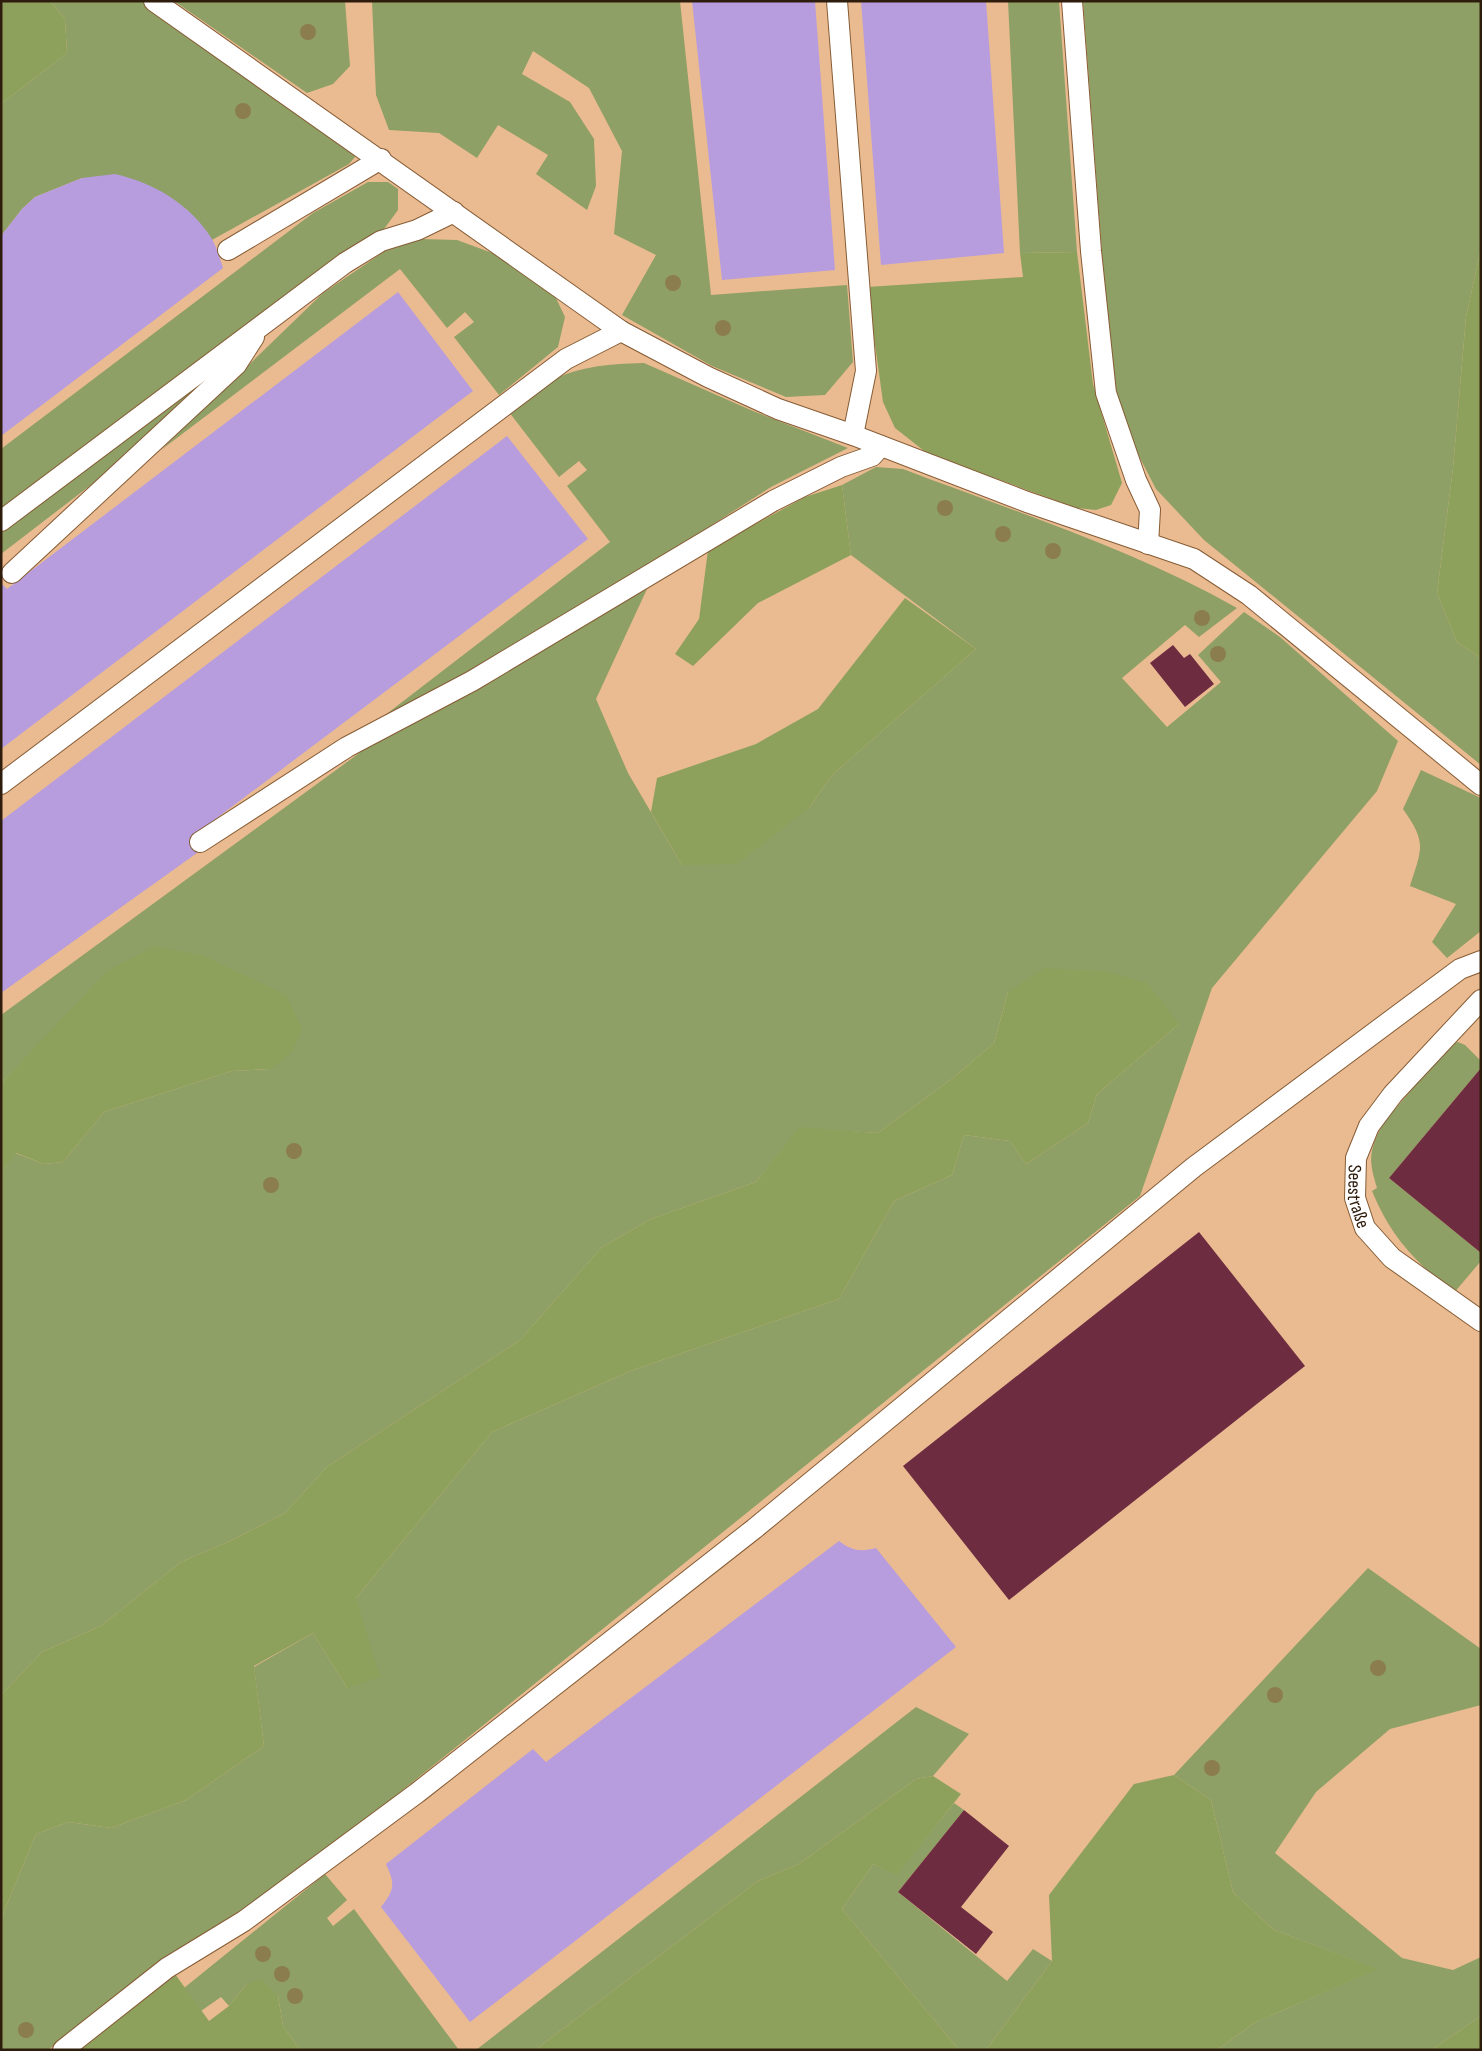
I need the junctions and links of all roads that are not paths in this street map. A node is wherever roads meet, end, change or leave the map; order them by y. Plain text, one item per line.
1 (154, 1) edge
2 (837, 1) edge
3 (1072, 1) edge
4 (381, 159) junction
5 (454, 212) junction
6 (228, 250) dead end
7 (260, 327) junction
8 (621, 331) junction
9 (853, 435) junction
10 (881, 446) junction
11 (1, 521) edge
12 (1148, 544) junction
13 (12, 573) dead end
14 (1, 784) edge
15 (1481, 785) edge
16 (200, 842) dead end
17 (1481, 961) edge
18 (1481, 1000) edge
19 (1481, 1322) edge
20 (63, 2050) edge

1 - 4 lane
2 - 9 lane
3 - 12 lane
4 - 5 lane
4 - 6 lane
5 - 7 lane
5 - 8 lane
7 - 11 lane
7 - 13 lane
8 - 9 lane
8 - 14 lane
9 - 10 lane
10 - 12 lane
10 - 16 lane
12 - 15 lane
17 - 20 lane
18 - 19 lane, Seestraße

